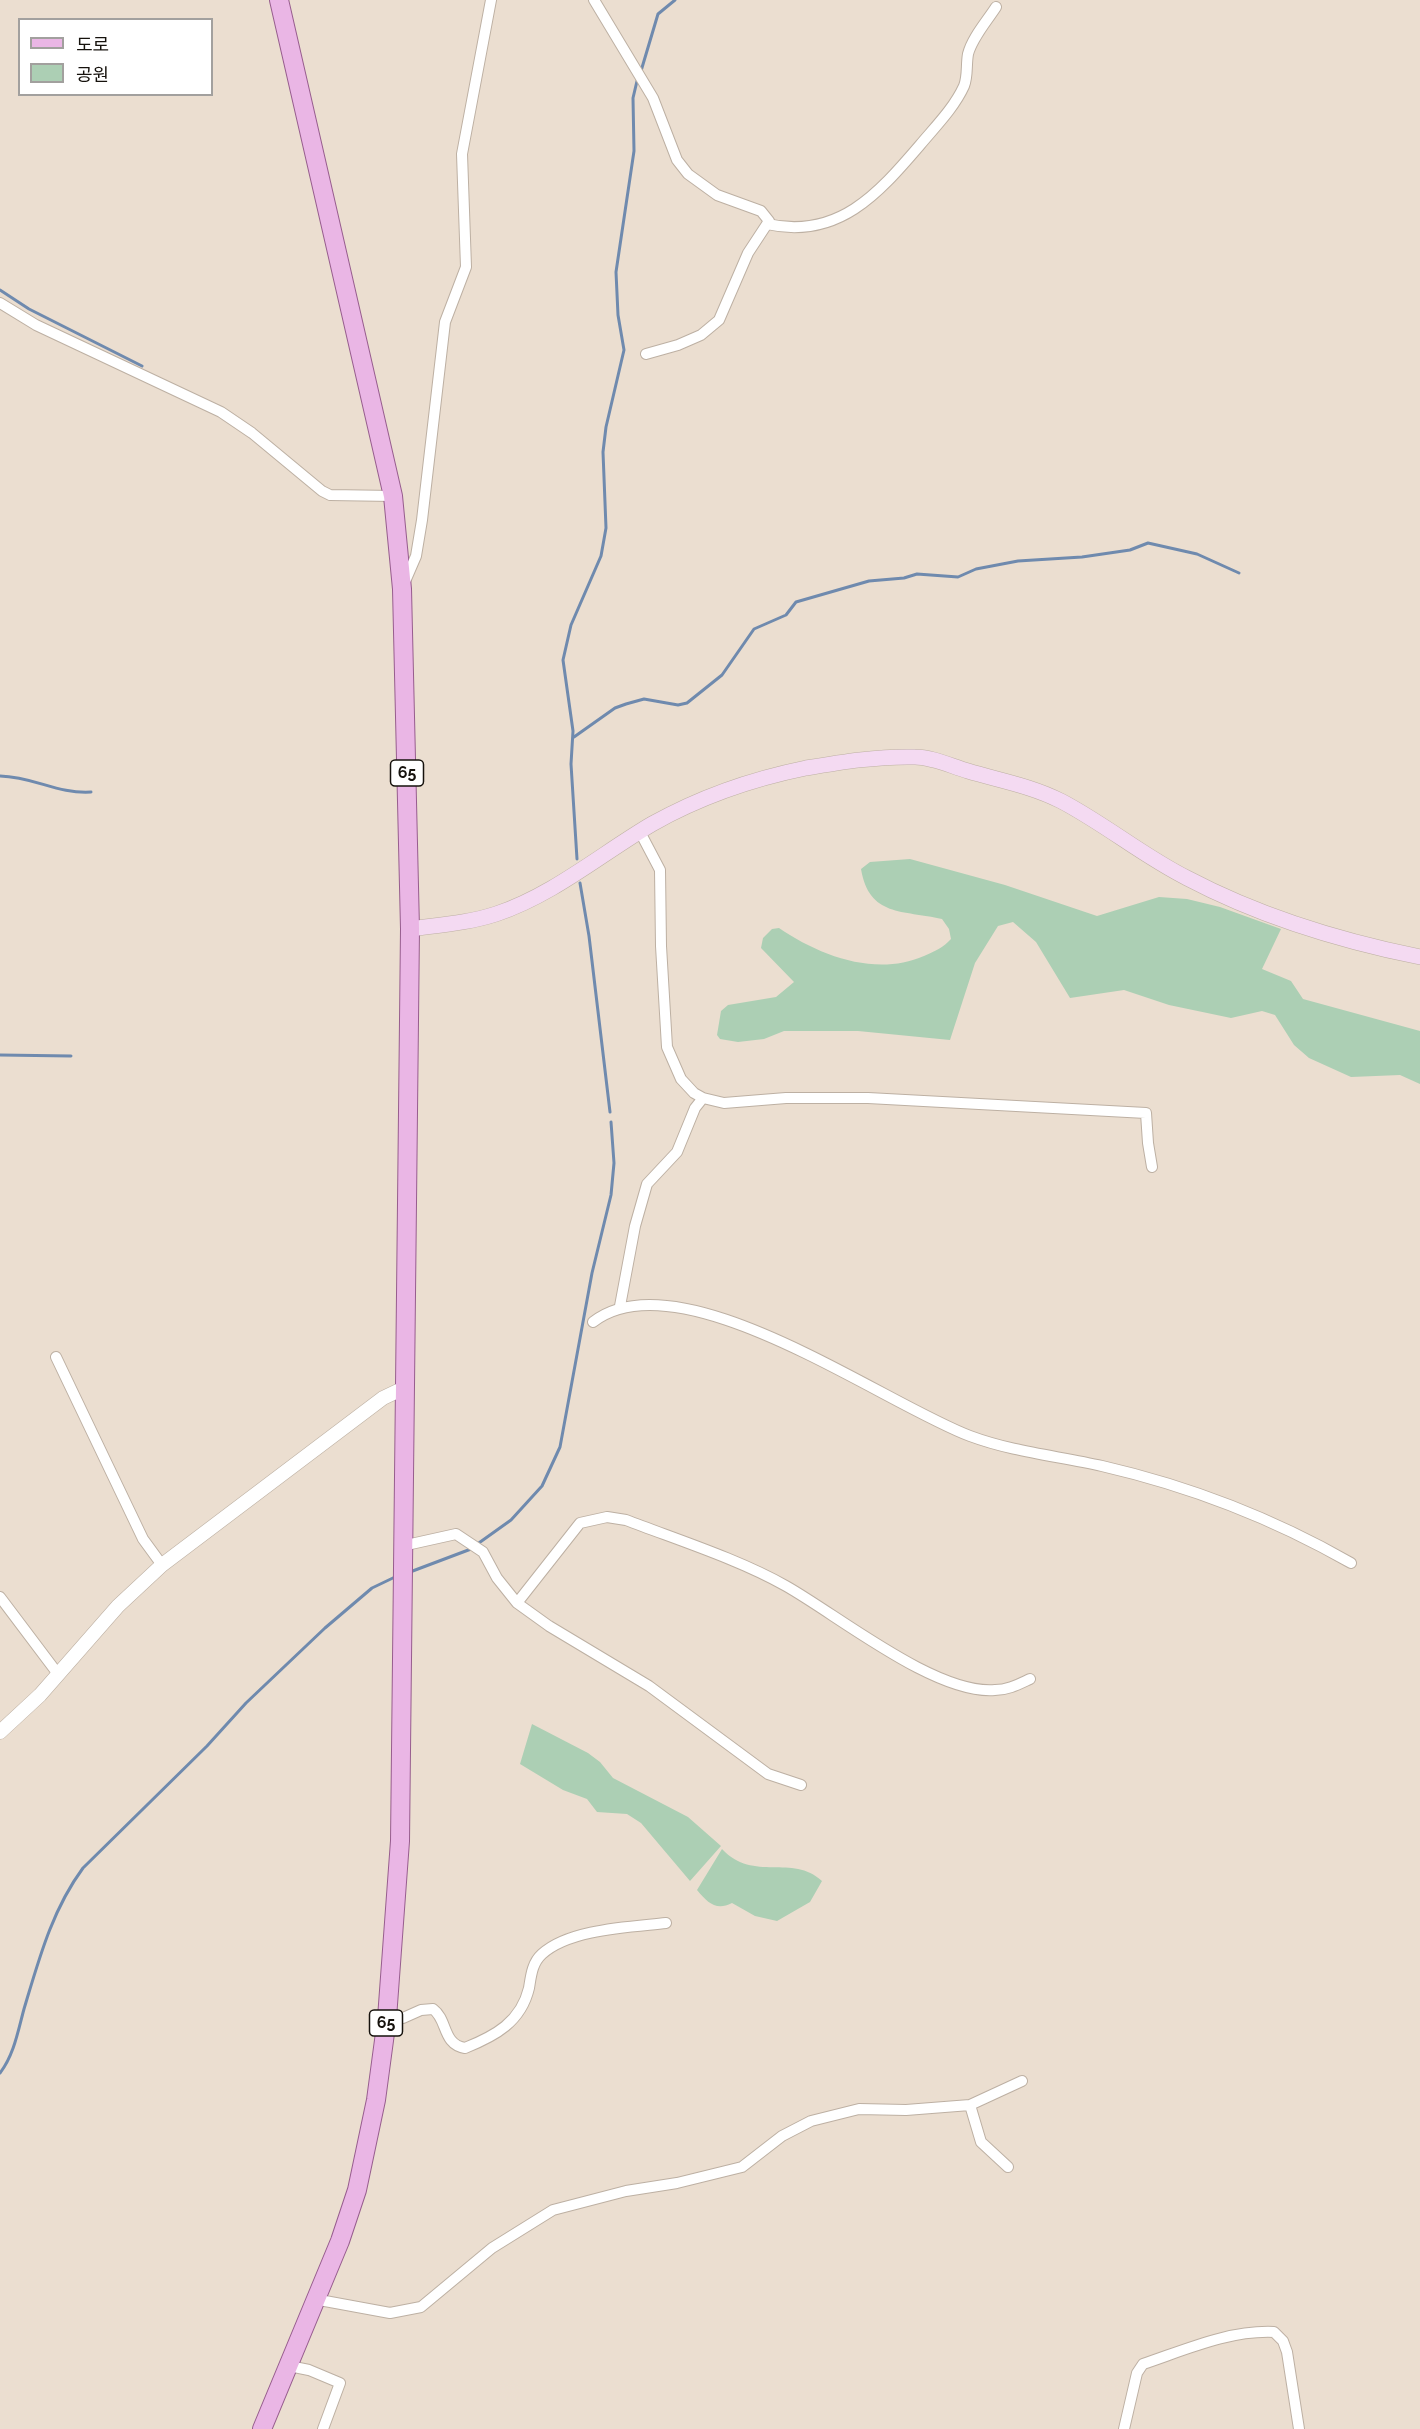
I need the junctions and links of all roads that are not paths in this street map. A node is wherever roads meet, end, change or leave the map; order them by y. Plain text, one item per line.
1 (279, 0) edge
2 (491, 0) edge
3 (594, 0) edge
4 (996, 7) dead end
5 (767, 224) junction
6 (0, 303) edge
7 (646, 354) dead end
8 (393, 496) junction
9 (402, 589) junction
10 (640, 832) junction
11 (410, 928) junction
12 (1420, 957) edge
13 (703, 1098) junction
14 (1152, 1167) dead end
15 (620, 1306) junction
16 (593, 1322) dead end
17 (56, 1357) dead end
18 (404, 1388) junction
19 (402, 1552) junction
20 (1352, 1563) dead end
21 (162, 1565) junction
22 (0, 1597) edge
23 (517, 1603) junction
24 (58, 1674) junction
25 (1030, 1679) dead end
26 (0, 1732) edge
27 (801, 1785) dead end
28 (666, 1923) dead end
29 (387, 2018) junction
30 (1022, 2081) dead end
31 (970, 2105) junction
32 (1008, 2167) dead end
33 (314, 2299) junction
34 (289, 2366) junction
35 (262, 2429) edge
36 (322, 2429) edge
37 (1124, 2429) edge
38 (1299, 2429) edge

1 - 8 main road, 65
2 - 9 street
3 - 5 street
4 - 5 street
5 - 7 street
6 - 8 street
8 - 9 main road, 65
9 - 11 main road, 65
10 - 11 main road
10 - 12 main road
10 - 13 street
11 - 18 main road, 65
13 - 14 street
13 - 15 street
15 - 16 street
15 - 20 street
17 - 21 street
18 - 19 main road, 65
18 - 21 street
19 - 23 street
19 - 29 main road, 65
21 - 24 street
22 - 24 street
23 - 25 street
23 - 27 street
24 - 26 street
28 - 29 street
29 - 33 main road, 65
30 - 31 street
31 - 32 street
31 - 33 street
33 - 34 main road, 65
34 - 35 main road, 65
34 - 36 street
37 - 38 street

